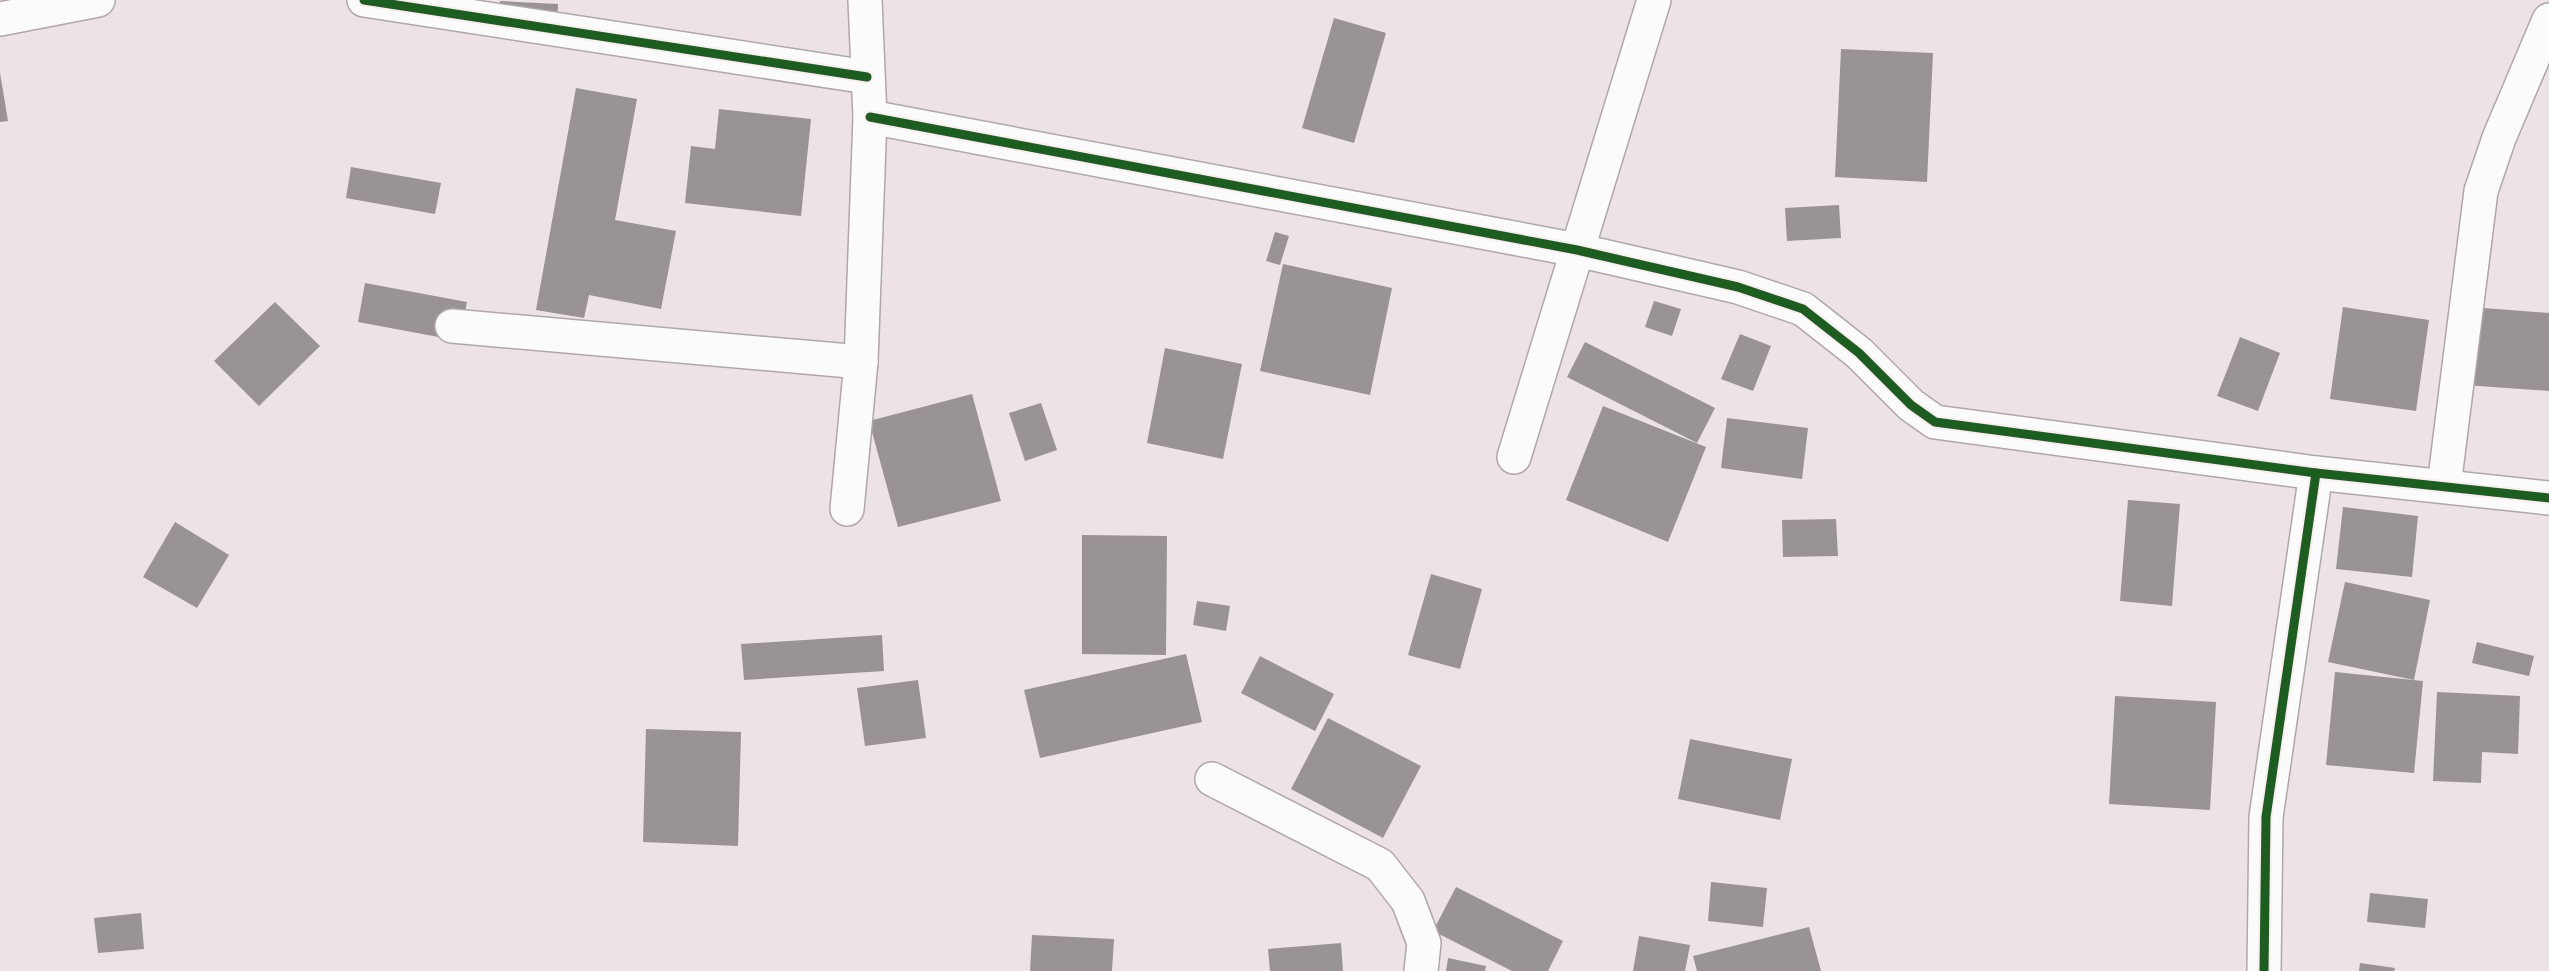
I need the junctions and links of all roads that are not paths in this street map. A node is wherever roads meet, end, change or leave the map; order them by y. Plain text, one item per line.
1 (98, 0) edge
2 (364, 0) edge
3 (865, 0) edge
4 (1654, 0) edge
5 (0, 19) edge
6 (2549, 20) edge
7 (867, 77) junction
8 (870, 117) junction
9 (1576, 250) junction
10 (452, 326) dead end
11 (861, 362) junction
12 (1514, 457) dead end
13 (2316, 473) junction
14 (2444, 486) junction
15 (2549, 498) edge
16 (847, 509) dead end
17 (1212, 779) dead end
18 (1421, 971) edge
19 (2264, 971) edge

1 - 5 street
2 - 7 street
3 - 7 street
4 - 9 street
6 - 14 street
7 - 8 street
8 - 9 street
8 - 11 street
9 - 12 street
9 - 13 street
10 - 11 street
11 - 16 street
13 - 14 street
13 - 19 street
14 - 15 street
17 - 18 street

